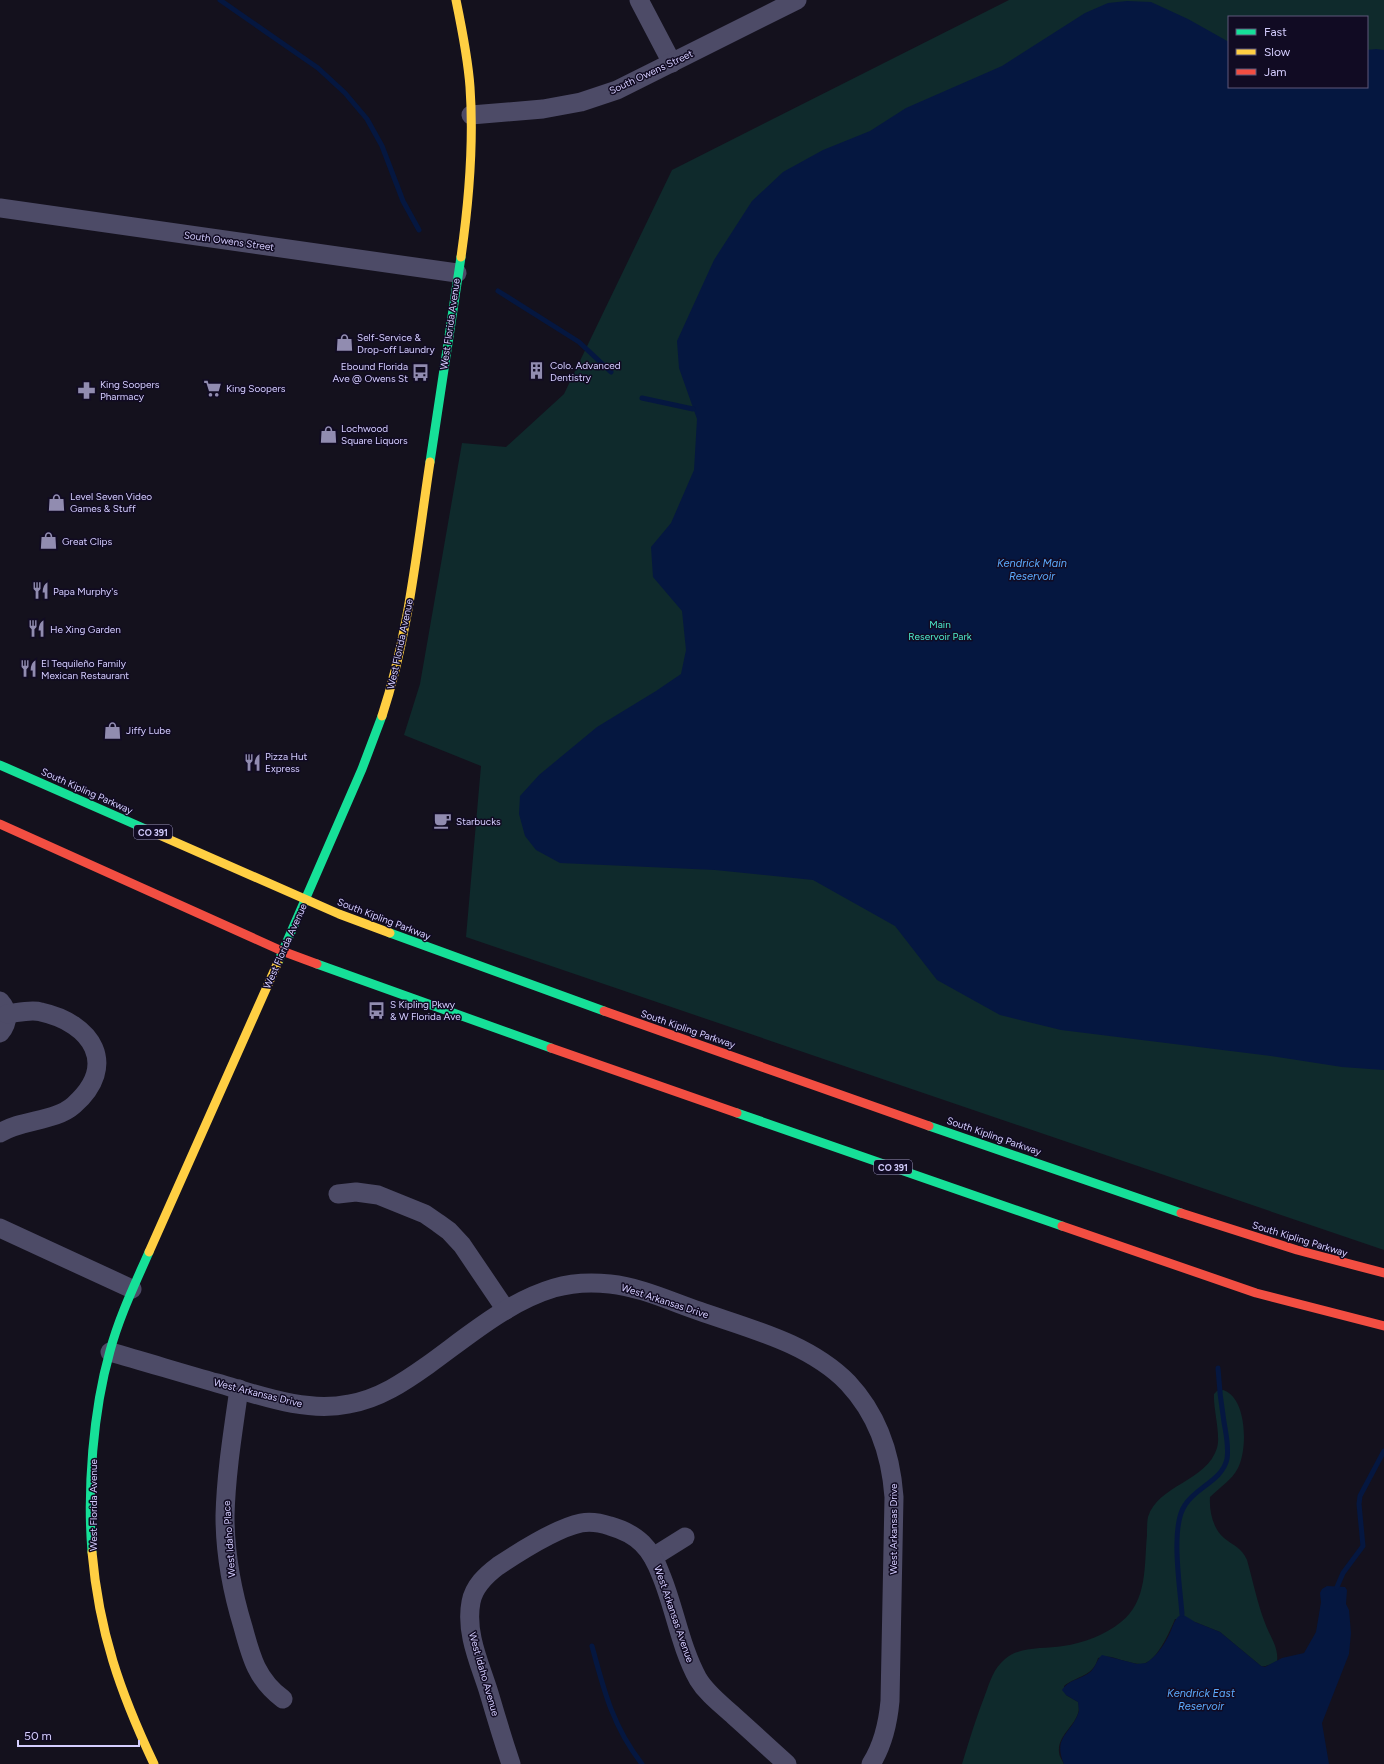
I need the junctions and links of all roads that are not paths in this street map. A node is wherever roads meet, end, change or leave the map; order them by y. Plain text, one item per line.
1 (456, 0) edge
2 (639, 0) edge
3 (797, 0) edge
4 (672, 63) junction
5 (471, 114) junction
6 (0, 208) edge
7 (457, 273) junction
8 (0, 765) edge
9 (0, 824) edge
10 (306, 899) junction
11 (282, 951) junction
12 (4, 1007) edge
13 (0, 1033) edge
14 (0, 1133) edge
15 (338, 1194) dead end
16 (0, 1228) edge
17 (1384, 1273) edge
18 (132, 1289) junction
19 (506, 1310) junction
20 (1384, 1326) edge
21 (110, 1352) junction
22 (239, 1389) junction
23 (558, 1531) joint
24 (685, 1537) dead end
25 (654, 1557) junction
26 (283, 1700) dead end
27 (154, 1764) edge
28 (511, 1764) edge
29 (787, 1764) edge
30 (871, 1764) edge

1 - 5 main road, West Florida Avenue
2 - 4 street
3 - 4 street, South Owens Street
4 - 5 street, South Owens Street
5 - 7 main road, West Florida Avenue
6 - 7 street, South Owens Street
7 - 10 main road, West Florida Avenue
8 - 10 main road, South Kipling Parkway / CO 391
9 - 11 main road, CO 391
10 - 11 main road, West Florida Avenue
10 - 17 main road, South Kipling Parkway / CO 391
11 - 18 main road, West Florida Avenue
11 - 20 main road, CO 391
12 - 13 street
12 - 14 street
15 - 19 street
16 - 18 street
18 - 21 main road, West Florida Avenue
19 - 22 street, West Arkansas Drive
19 - 30 street, West Arkansas Drive
21 - 22 street, West Arkansas Drive
21 - 27 main road, West Florida Avenue
22 - 26 street, West Idaho Place
23 - 25 street, West Arkansas Avenue
23 - 28 street, West Idaho Avenue
24 - 25 street
25 - 29 street, West Arkansas Avenue

